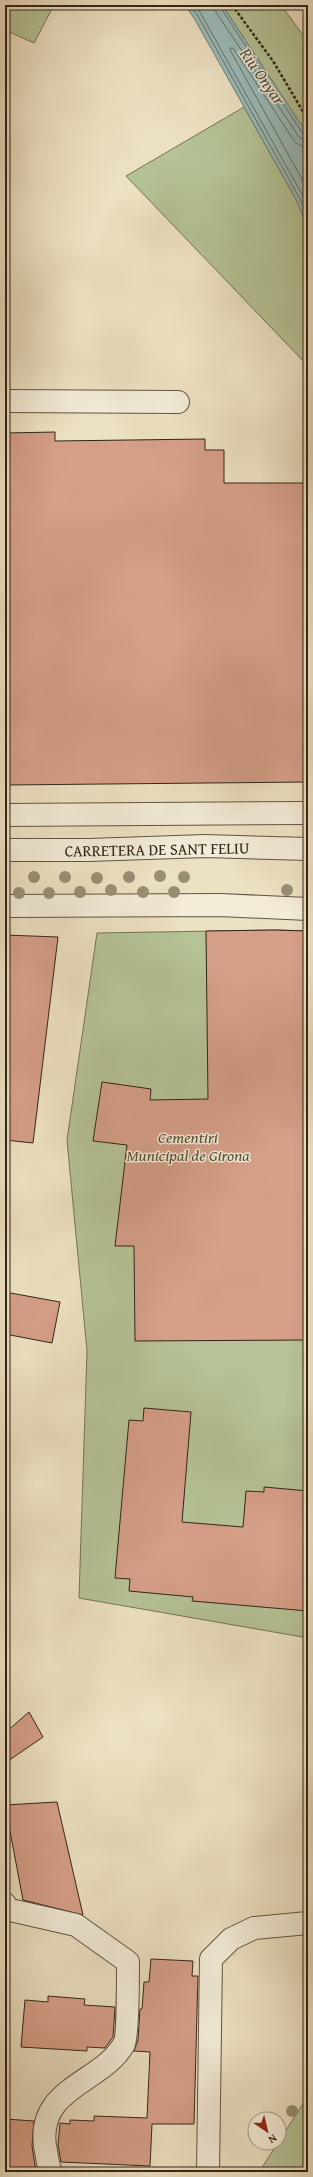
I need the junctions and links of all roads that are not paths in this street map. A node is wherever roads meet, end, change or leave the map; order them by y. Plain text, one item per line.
1 (5, 401) edge
2 (178, 402) dead end
3 (308, 813) edge
4 (5, 815) edge
5 (308, 849) edge
6 (5, 850) edge
7 (5, 906) edge
8 (308, 909) edge
9 (5, 1904) edge
10 (308, 1923) edge
11 (51, 2172) edge
12 (208, 2172) edge

1 - 2 street
3 - 4 street
5 - 6 street, CARRETERA DE SANT FELIU
7 - 8 street
9 - 11 street
10 - 12 street

